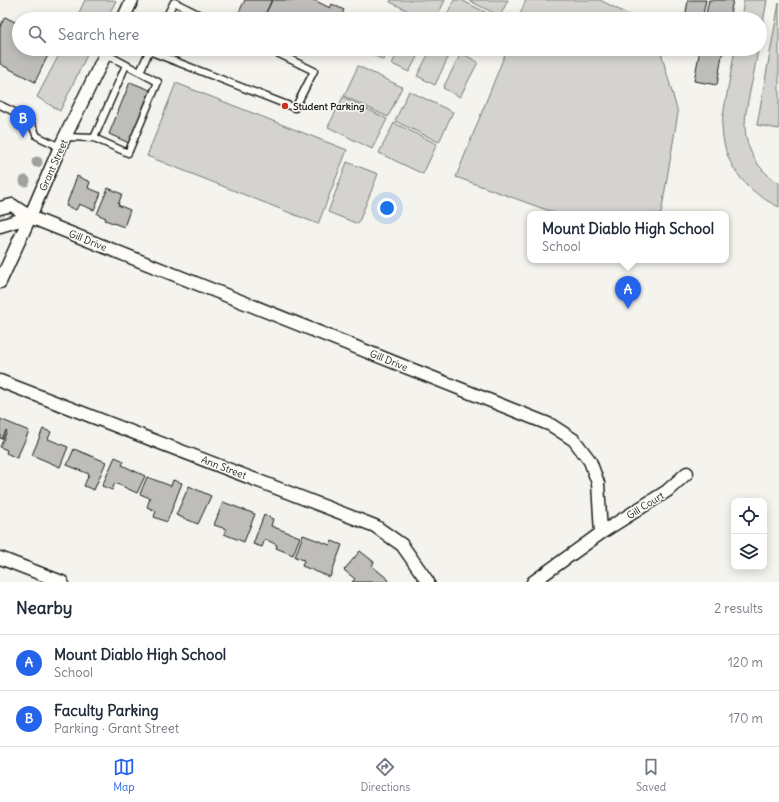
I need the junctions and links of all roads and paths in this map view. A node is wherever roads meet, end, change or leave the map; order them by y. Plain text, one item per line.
1 (132, 0) edge
2 (126, 12) edge
3 (169, 12) edge
4 (194, 12) edge
5 (105, 56) edge
6 (114, 56) edge
7 (147, 56) edge
8 (164, 56) edge
9 (283, 56) edge
10 (126, 65) junction
11 (140, 72) junction
12 (0, 105) edge
13 (94, 138) junction
14 (63, 142) junction
15 (0, 208) edge
16 (30, 217) junction
17 (0, 226) edge
18 (0, 282) edge
19 (0, 381) edge
20 (687, 473) dead end
21 (601, 533) junction
22 (0, 558) edge
23 (62, 582) edge
24 (428, 582) edge
25 (533, 582) edge

1 - 2 street
3 - 4 lane
5 - 14 street, Grant Street
6 - 10 lane
7 - 11 lane
8 - 9 lane
10 - 11 lane
10 - 13 lane
11 - 13 lane
12 - 14 lane
13 - 14 lane
14 - 16 street, Grant Street
15 - 16 street, Gill Drive
16 - 17 street
16 - 18 street, Grant Street
16 - 21 street, Gill Drive
19 - 24 street, Ann Street
20 - 21 street, Gill Court
21 - 25 street
22 - 23 street

